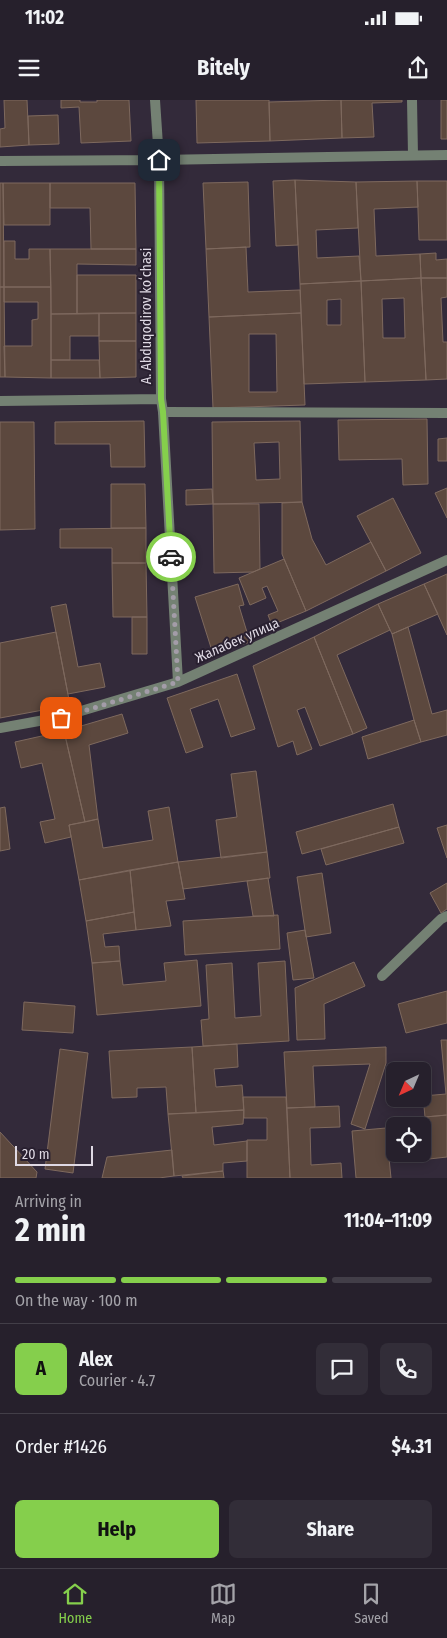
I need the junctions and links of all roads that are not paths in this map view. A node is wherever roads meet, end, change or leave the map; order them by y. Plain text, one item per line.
1 (155, 100) edge
2 (412, 100) edge
3 (447, 154) edge
4 (413, 155) junction
5 (159, 160) junction
6 (0, 161) edge
7 (161, 399) junction
8 (0, 401) edge
9 (163, 412) junction
10 (447, 413) edge
11 (447, 560) edge
12 (178, 682) junction
13 (0, 728) edge
14 (447, 916) edge
15 (382, 976) dead end

1 - 5 street, A. Abduqodirov koʻchasi
2 - 4 street
3 - 4 street
4 - 5 street
5 - 6 street
5 - 7 street, A. Abduqodirov koʻchasi
7 - 8 street
7 - 9 street, A. Abduqodirov koʻchasi
9 - 10 street
9 - 12 street, A. Abduqodirov koʻchasi
11 - 12 street, Жалабек улица
12 - 13 street, Жалабек улица
14 - 15 street

